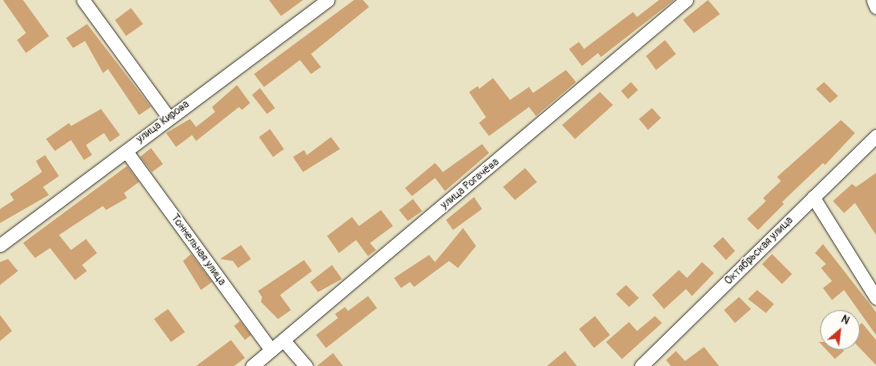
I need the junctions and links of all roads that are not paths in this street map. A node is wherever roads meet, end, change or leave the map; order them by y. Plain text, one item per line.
1 (83, 0) edge
2 (327, 0) edge
3 (686, 0) edge
4 (873, 0) edge
5 (876, 7) edge
6 (169, 118) junction
7 (876, 136) edge
8 (126, 151) junction
9 (813, 197) junction
10 (0, 245) edge
11 (876, 298) edge
12 (285, 342) junction
13 (271, 350) junction
14 (252, 366) edge
15 (306, 366) edge
16 (642, 366) edge

1 - 6 street
2 - 6 street, улица Кирова
3 - 12 street, улица Рогачёва
4 - 5 street
6 - 8 street, улица Кирова
7 - 9 street, Октябрьская улица
8 - 10 street, улица Кирова
8 - 13 street, Тоннельная улица
9 - 11 street
9 - 16 street, Октябрьская улица
12 - 13 street, улица Рогачёва
12 - 15 street
13 - 14 street, улица Рогачёва

